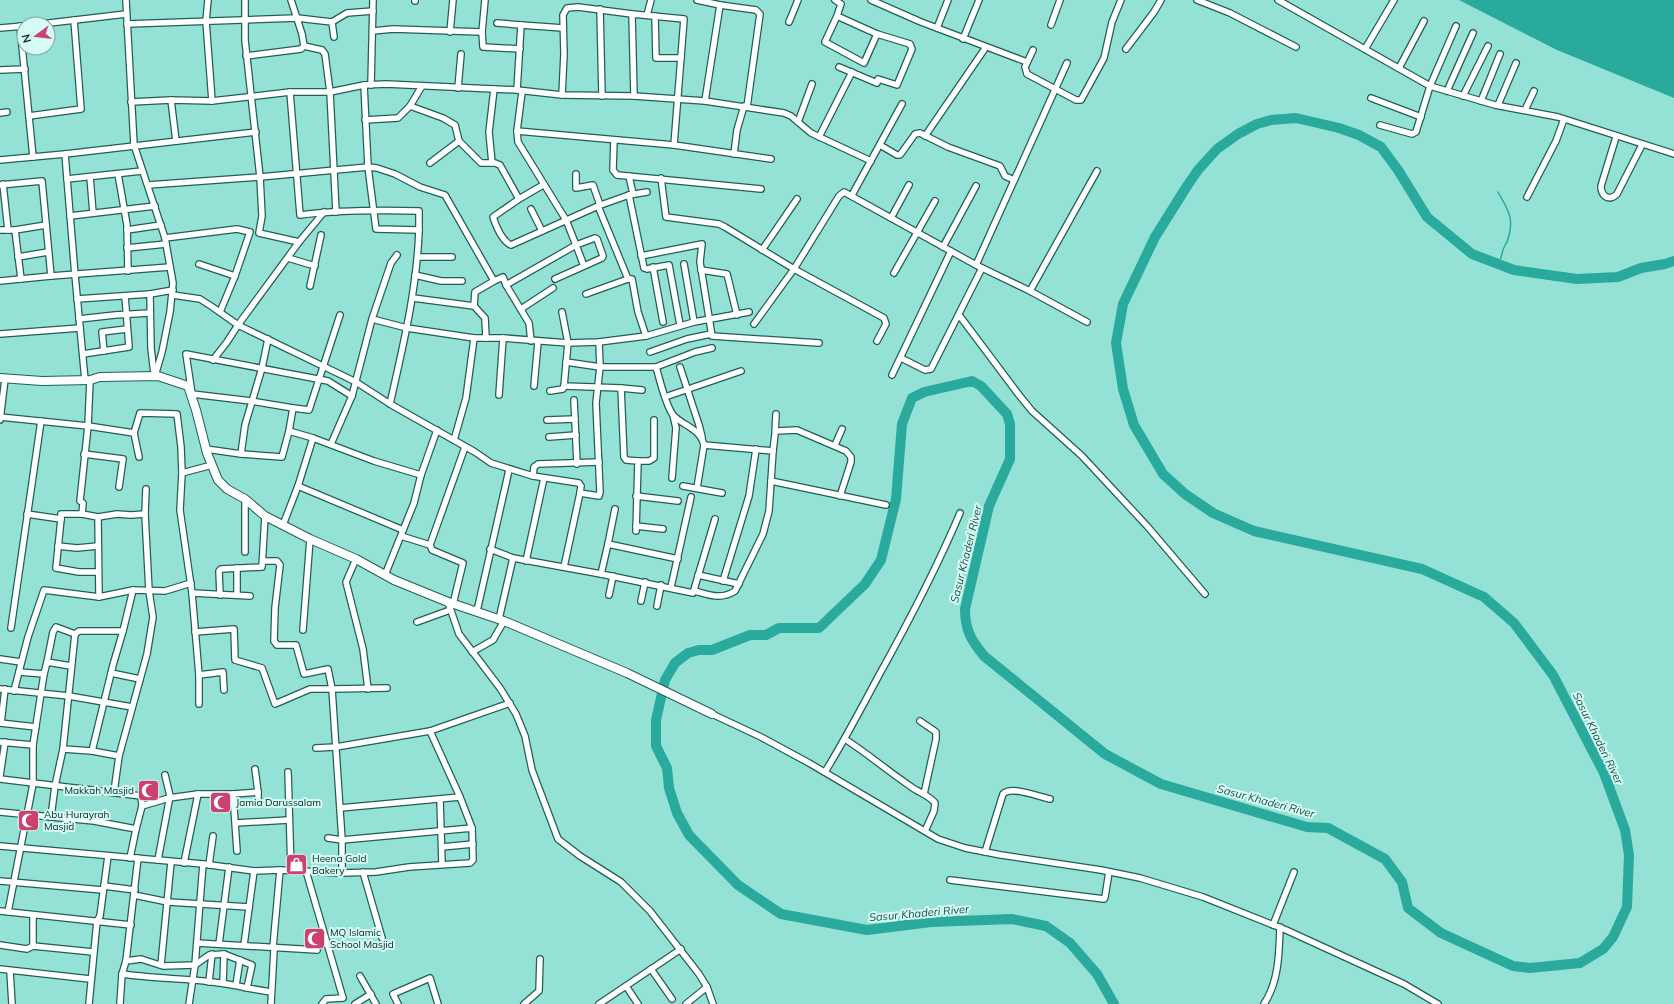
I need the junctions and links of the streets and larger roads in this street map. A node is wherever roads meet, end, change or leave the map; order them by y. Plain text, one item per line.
1 (126, 0) edge
2 (208, 0) edge
3 (245, 0) edge
4 (291, 0) edge
5 (373, 0) edge
6 (453, 0) edge
7 (484, 0) edge
8 (651, 0) edge
9 (697, 0) edge
10 (798, 0) edge
11 (835, 0) edge
12 (871, 0) edge
13 (948, 0) edge
14 (979, 0) edge
15 (1060, 0) edge
16 (1121, 0) edge
17 (1161, 0) edge
18 (1198, 0) edge
19 (1278, 0) edge
20 (1394, 0) edge
21 (710, 1) edge
22 (720, 5) junction
23 (600, 9) junction
24 (373, 11) junction
25 (126, 14) junction
26 (632, 14) junction
27 (647, 15) junction
28 (655, 16) junction
29 (837, 16) junction
30 (297, 18) junction
31 (74, 20) junction
32 (206, 21) junction
33 (245, 21) junction
34 (1424, 21) dead end
35 (56, 22) edge
36 (332, 22) junction
37 (789, 22) dead end
38 (497, 23) dead end
39 (127, 24) junction
40 (521, 25) junction
41 (1051, 25) dead end
42 (1456, 26) dead end
43 (16, 27) edge
44 (0, 28) edge
45 (563, 28) junction
46 (936, 28) junction
47 (373, 31) junction
48 (450, 32) junction
49 (482, 32) junction
50 (1473, 33) dead end
51 (877, 34) junction
52 (334, 37) dead end
53 (963, 38) junction
54 (304, 46) junction
55 (1488, 46) dead end
56 (986, 47) junction
57 (1296, 47) dead end
58 (520, 49) junction
59 (1126, 49) dead end
60 (1365, 49) junction
61 (1033, 50) dead end
62 (461, 54) dead end
63 (1500, 54) dead end
64 (24, 56) edge
65 (246, 56) junction
66 (681, 58) junction
67 (1027, 62) junction
68 (1067, 63) dead end
69 (1516, 63) dead end
70 (839, 66) dead end
71 (1399, 68) junction
72 (25, 69) junction
73 (0, 70) edge
74 (852, 72) junction
75 (812, 84) dead end
76 (364, 85) junction
77 (371, 85) junction
78 (422, 86) junction
79 (1430, 86) junction
80 (458, 88) junction
81 (494, 89) junction
82 (1055, 89) junction
83 (520, 91) junction
84 (1447, 91) junction
85 (1534, 91) dead end
86 (290, 92) junction
87 (330, 92) junction
88 (562, 95) junction
89 (602, 96) junction
90 (634, 96) junction
91 (1463, 96) junction
92 (251, 97) junction
93 (1371, 98) dead end
94 (677, 99) junction
95 (171, 100) junction
96 (212, 101) junction
97 (705, 101) junction
98 (1481, 101) junction
99 (131, 102) junction
100 (902, 104) dead end
101 (1498, 105) junction
102 (410, 106) junction
103 (745, 106) junction
104 (1525, 110) junction
105 (7, 112) dead end
106 (0, 113) edge
107 (29, 116) junction
108 (1421, 117) junction
109 (1564, 119) junction
110 (365, 120) junction
111 (798, 122) junction
112 (1380, 125) dead end
113 (517, 131) junction
114 (256, 132) junction
115 (925, 136) junction
116 (1616, 136) junction
117 (819, 137) junction
118 (614, 140) junction
119 (176, 141) junction
120 (459, 141) junction
121 (134, 145) junction
122 (674, 145) junction
123 (880, 145) junction
124 (1642, 145) junction
125 (65, 154) junction
126 (734, 154) junction
127 (1674, 154) edge
128 (33, 157) junction
129 (771, 159) dead end
130 (0, 160) edge
131 (871, 161) junction
132 (430, 162) dead end
133 (492, 163) junction
134 (368, 168) junction
135 (334, 170) junction
136 (142, 171) junction
137 (1097, 171) dead end
138 (296, 173) junction
139 (118, 174) junction
140 (576, 174) dead end
141 (629, 176) junction
142 (90, 177) junction
143 (260, 177) junction
144 (661, 178) junction
145 (67, 179) junction
146 (1014, 180) junction
147 (2, 184) edge
148 (148, 185) junction
149 (543, 185) junction
150 (909, 185) dead end
151 (976, 186) dead end
152 (761, 189) dead end
153 (647, 192) dead end
154 (629, 195) junction
155 (852, 195) junction
156 (1527, 197) dead end
157 (519, 199) junction
158 (796, 199) dead end
159 (935, 201) dead end
160 (155, 206) junction
161 (599, 206) junction
162 (531, 209) dead end
163 (373, 210) junction
164 (124, 211) junction
165 (324, 212) junction
166 (336, 212) junction
167 (93, 213) junction
168 (70, 216) junction
169 (891, 218) junction
170 (566, 220) junction
171 (46, 225) junction
172 (161, 225) junction
173 (0, 230) edge
174 (8, 230) junction
175 (15, 230) junction
176 (127, 230) junction
177 (419, 230) junction
178 (542, 231) junction
179 (917, 232) junction
180 (321, 235) dead end
181 (165, 238) junction
182 (298, 242) junction
183 (166, 244) junction
184 (576, 245) junction
185 (943, 247) junction
186 (127, 248) junction
187 (762, 250) junction
188 (951, 251) junction
189 (48, 252) junction
190 (397, 255) dead end
191 (641, 256) junction
192 (18, 257) junction
193 (418, 257) junction
194 (288, 258) junction
195 (452, 258) dead end
196 (199, 264) dead end
197 (684, 264) dead end
198 (976, 265) junction
199 (315, 266) junction
200 (584, 266) junction
201 (170, 267) junction
202 (653, 268) junction
203 (982, 268) junction
204 (794, 269) junction
205 (701, 270) junction
206 (128, 271) junction
207 (894, 273) dead end
208 (75, 275) junction
209 (415, 275) junction
210 (51, 276) junction
211 (235, 276) junction
212 (21, 279) junction
213 (555, 279) dead end
214 (628, 279) junction
215 (0, 281) edge
216 (462, 281) dead end
217 (494, 281) junction
218 (506, 285) junction
219 (310, 286) dead end
220 (552, 288) dead end
221 (1030, 291) junction
222 (173, 292) junction
223 (150, 294) junction
224 (586, 294) dead end
225 (125, 296) junction
226 (412, 298) junction
227 (77, 299) junction
228 (474, 306) junction
229 (521, 309) junction
230 (220, 312) junction
231 (562, 312) dead end
232 (749, 312) dead end
233 (150, 313) junction
234 (126, 314) junction
235 (340, 315) dead end
236 (737, 315) junction
237 (959, 315) junction
238 (372, 318) junction
239 (79, 319) junction
240 (710, 319) junction
241 (663, 322) dead end
242 (694, 322) junction
243 (1087, 322) dead end
244 (754, 324) dead end
245 (238, 325) junction
246 (680, 325) junction
247 (80, 328) junction
248 (407, 328) junction
249 (127, 329) junction
250 (0, 334) edge
251 (711, 334) junction
252 (646, 336) junction
253 (474, 338) junction
254 (486, 338) junction
255 (503, 338) junction
256 (268, 339) junction
257 (877, 341) dead end
258 (535, 342) junction
259 (599, 342) junction
260 (568, 343) junction
261 (819, 343) dead end
262 (712, 348) dead end
263 (104, 351) junction
264 (650, 352) dead end
265 (82, 354) junction
266 (901, 358) junction
267 (213, 360) junction
268 (566, 362) junction
269 (324, 366) junction
270 (600, 367) junction
271 (656, 367) junction
272 (262, 368) junction
273 (680, 368) dead end
274 (741, 371) dead end
275 (892, 375) dead end
276 (155, 376) junction
277 (2, 378) edge
278 (87, 380) junction
279 (319, 380) junction
280 (356, 382) junction
281 (534, 386) dead end
282 (564, 386) junction
283 (598, 388) junction
284 (622, 388) junction
285 (688, 389) junction
286 (642, 390) dead end
287 (550, 391) dead end
288 (192, 394) junction
289 (499, 395) dead end
290 (352, 396) junction
291 (666, 397) junction
292 (574, 400) dead end
293 (251, 401) junction
294 (390, 404) junction
295 (293, 408) junction
296 (673, 414) junction
297 (776, 414) dead end
298 (0, 418) edge
299 (575, 419) junction
300 (547, 420) dead end
301 (654, 420) dead end
302 (41, 421) junction
303 (88, 426) junction
304 (842, 429) dead end
305 (436, 430) junction
306 (289, 431) junction
307 (776, 431) junction
308 (134, 433) junction
309 (576, 435) junction
310 (549, 436) dead end
311 (702, 437) junction
312 (313, 438) junction
313 (454, 440) junction
314 (331, 444) junction
315 (704, 445) junction
316 (834, 445) junction
317 (465, 447) junction
318 (206, 449) junction
319 (756, 449) junction
320 (773, 451) junction
321 (84, 454) junction
322 (241, 454) junction
323 (139, 458) dead end
324 (638, 461) junction
325 (599, 462) junction
326 (577, 464) junction
327 (212, 465) junction
328 (509, 470) junction
329 (182, 473) junction
330 (421, 475) junction
331 (533, 476) junction
332 (544, 478) junction
333 (672, 478) dead end
334 (771, 482) junction
335 (298, 486) junction
336 (683, 486) dead end
337 (119, 487) dead end
338 (697, 488) junction
339 (146, 489) dead end
340 (580, 493) junction
341 (722, 493) dead end
342 (636, 496) junction
343 (840, 496) junction
344 (691, 497) dead end
345 (245, 499) junction
346 (678, 501) dead end
347 (886, 505) dead end
348 (615, 509) dead end
349 (960, 513) dead end
350 (27, 514) junction
351 (82, 514) junction
352 (145, 514) junction
353 (265, 516) junction
354 (98, 517) junction
355 (61, 519) junction
356 (715, 519) dead end
357 (283, 525) junction
358 (663, 529) dead end
359 (403, 530) junction
360 (401, 536) junction
361 (310, 539) junction
362 (608, 544) junction
363 (430, 545) junction
364 (58, 546) junction
365 (98, 546) junction
366 (490, 549) junction
367 (245, 552) dead end
368 (513, 558) junction
369 (678, 558) junction
370 (356, 559) junction
371 (264, 561) junction
372 (526, 561) junction
373 (564, 567) junction
374 (237, 568) junction
375 (98, 572) junction
376 (601, 574) junction
377 (385, 575) junction
378 (698, 575) junction
379 (613, 576) junction
380 (723, 581) junction
381 (645, 582) junction
382 (191, 583) junction
383 (739, 584) junction
384 (661, 585) junction
385 (671, 587) junction
386 (133, 590) junction
387 (149, 591) junction
388 (694, 591) junction
389 (192, 593) junction
390 (220, 594) junction
391 (1205, 594) dead end
392 (237, 595) junction
393 (250, 596) dead end
394 (609, 596) dead end
395 (99, 597) junction
396 (641, 601) dead end
397 (450, 605) junction
398 (657, 606) dead end
399 (477, 610) junction
400 (502, 620) junction
401 (416, 622) dead end
402 (10, 628) dead end
403 (303, 630) dead end
404 (123, 631) junction
405 (195, 632) junction
406 (75, 634) junction
407 (472, 652) junction
408 (0, 659) edge
409 (21, 662) junction
410 (47, 662) junction
411 (71, 666) junction
412 (19, 672) junction
413 (111, 673) junction
414 (44, 674) junction
415 (199, 675) junction
416 (140, 679) junction
417 (387, 688) dead end
418 (3, 689) edge
419 (332, 689) junction
420 (368, 689) junction
421 (224, 690) dead end
422 (14, 691) junction
423 (41, 694) junction
424 (69, 696) junction
425 (104, 703) junction
426 (510, 703) junction
427 (199, 704) dead end
428 (132, 707) junction
429 (712, 714) joint
430 (920, 721) dead end
431 (0, 723) edge
432 (36, 727) junction
433 (430, 731) junction
434 (846, 739) junction
435 (3, 742) edge
436 (32, 745) junction
437 (336, 747) junction
438 (316, 748) dead end
439 (63, 749) junction
440 (92, 751) junction
441 (119, 756) junction
442 (256, 769) dead end
443 (288, 772) dead end
444 (825, 772) junction
445 (165, 775) dead end
446 (0, 776) edge
447 (0, 779) edge
448 (33, 784) junction
449 (55, 786) junction
450 (114, 792) junction
451 (258, 792) junction
452 (198, 794) junction
453 (233, 794) junction
454 (924, 794) junction
455 (169, 798) junction
456 (460, 798) junction
457 (440, 799) junction
458 (1050, 799) dead end
459 (258, 800) dead end
460 (142, 806) junction
461 (340, 808) junction
462 (0, 812) edge
463 (28, 815) junction
464 (51, 817) junction
465 (290, 820) junction
466 (236, 823) junction
467 (472, 828) junction
468 (136, 829) junction
469 (441, 830) junction
470 (925, 831) junction
471 (213, 836) dead end
472 (328, 838) dead end
473 (342, 840) junction
474 (473, 844) junction
475 (0, 846) edge
476 (442, 847) junction
477 (22, 848) junction
478 (237, 851) dead end
479 (985, 852) junction
480 (108, 856) junction
481 (130, 858) junction
482 (138, 858) junction
483 (158, 860) junction
484 (171, 862) junction
485 (184, 863) junction
486 (442, 864) junction
487 (206, 865) junction
488 (229, 867) junction
489 (280, 870) junction
490 (291, 870) junction
491 (254, 871) junction
492 (306, 871) junction
493 (363, 872) junction
494 (1109, 872) junction
495 (1294, 872) dead end
496 (342, 873) junction
497 (950, 880) dead end
498 (0, 881) edge
499 (15, 883) junction
500 (104, 888) junction
501 (134, 892) junction
502 (168, 902) junction
503 (199, 903) junction
504 (223, 906) junction
505 (249, 907) junction
506 (0, 911) edge
507 (8, 912) junction
508 (33, 915) junction
509 (96, 921) junction
510 (131, 925) junction
511 (1273, 925) junction
512 (1280, 928) junction
513 (382, 938) dead end
514 (197, 943) junction
515 (219, 944) junction
516 (244, 945) junction
517 (0, 946) edge
518 (33, 946) junction
519 (273, 947) junction
520 (681, 949) junction
521 (317, 950) dead end
522 (93, 952) junction
523 (212, 954) junction
524 (224, 954) junction
525 (540, 959) dead end
526 (240, 960) junction
527 (126, 961) junction
528 (161, 965) junction
529 (195, 965) junction
530 (0, 969) edge
531 (650, 969) junction
532 (10, 971) junction
533 (122, 974) junction
534 (360, 976) dead end
535 (90, 979) junction
536 (192, 980) junction
537 (209, 982) junction
538 (223, 983) junction
539 (236, 985) junction
540 (626, 986) junction
541 (247, 988) junction
542 (707, 988) junction
543 (271, 992) junction
544 (371, 994) junction
545 (672, 999) dead end
546 (344, 1001) edge
547 (12, 1004) edge
548 (89, 1004) edge
549 (120, 1004) edge
550 (189, 1004) edge
551 (271, 1004) edge
552 (322, 1004) edge
553 (355, 1004) edge
554 (376, 1004) edge
555 (398, 1004) edge
556 (438, 1004) edge
557 (524, 1004) edge
558 (599, 1004) edge
559 (638, 1004) edge
560 (686, 1004) edge
561 (713, 1004) edge
562 (1264, 1004) edge
563 (1438, 1004) edge

1 - 25 street
2 - 32 street
3 - 33 street
4 - 30 street
5 - 24 street
6 - 48 street
7 - 49 street
8 - 27 street
9 - 21 street
10 - 37 street
11 - 29 street
12 - 46 street
13 - 46 street
14 - 53 street
15 - 41 street
16 - 82 street
17 - 59 street
18 - 57 street
19 - 60 street
20 - 60 street
21 - 22 street
22 - 97 street
22 - 103 street
23 - 26 street
23 - 45 street
23 - 89 street
24 - 36 street
24 - 47 street
25 - 31 street
25 - 39 street
26 - 27 street
26 - 90 street
27 - 28 street
28 - 66 street
28 - 66 street
29 - 51 street
29 - 51 street
30 - 33 street
30 - 36 street
30 - 54 street
31 - 35 street
31 - 107 street
32 - 33 street
32 - 39 street
32 - 96 street
33 - 65 street
34 - 71 street
36 - 52 street
38 - 40 street
39 - 99 street
40 - 45 street
40 - 58 street
42 - 79 street
43 - 44 street
45 - 88 street
46 - 53 street
47 - 48 street
47 - 77 street
48 - 49 street
49 - 58 street
50 - 84 street
51 - 74 street
53 - 56 street
54 - 65 street
54 - 87 street
55 - 91 street
56 - 67 street
56 - 115 street
58 - 83 street
60 - 71 street
61 - 67 street
62 - 80 street
63 - 98 street
64 - 72 street
65 - 92 street
66 - 94 street
67 - 82 street
68 - 82 street
69 - 101 street
70 - 74 street
71 - 79 street
72 - 73 street
72 - 107 street
74 - 117 street
75 - 111 street
76 - 77 street
76 - 87 street
76 - 110 street
77 - 78 street
78 - 80 street
78 - 102 street
79 - 84 street
79 - 108 street
80 - 81 street
81 - 83 street
81 - 133 street
82 - 146 street
83 - 88 street
83 - 113 street
84 - 91 street
85 - 104 street
86 - 87 street
86 - 92 street
86 - 138 street
87 - 135 street
88 - 89 street
89 - 90 street
90 - 94 street
91 - 98 street
92 - 96 street
92 - 114 street
93 - 108 street
94 - 97 street
94 - 122 street
95 - 96 street
95 - 99 street
95 - 119 street
97 - 103 street
98 - 101 street
99 - 121 street
100 - 123 street
101 - 104 street
102 - 110 street
102 - 120 street
103 - 111 street
103 - 126 street
104 - 109 street
105 - 106 street
107 - 128 street
108 - 112 street
109 - 116 street
109 - 156 street
110 - 134 street
111 - 117 street
113 - 118 street
113 - 149 street
114 - 119 street
114 - 143 street
115 - 123 street
115 - 146 street
116 - 124 street
116 - 124 street
117 - 131 street
118 - 122 street
118 - 141 street
119 - 121 street
120 - 132 street
120 - 133 street
121 - 125 street
121 - 136 street
122 - 126 street
123 - 131 street
124 - 127 street
125 - 128 street
125 - 145 street
126 - 129 street
128 - 130 street
131 - 155 street
133 - 157 street
134 - 135 street
134 - 163 street
134 - 217 street
135 - 138 street
135 - 166 street
136 - 139 street
136 - 148 street
137 - 221 street
138 - 143 street
138 - 165 street
139 - 142 street
139 - 164 street
140 - 161 street
141 - 144 street
141 - 154 street
142 - 145 street
142 - 167 street
143 - 148 street
143 - 182 street
144 - 152 street
144 - 187 street
145 - 168 street
146 - 198 street
147 - 171 street
147 - 174 street
148 - 160 street
149 - 157 street
149 - 170 street
150 - 169 street
151 - 185 street
153 - 154 street
154 - 161 street
154 - 191 street
155 - 169 street
155 - 204 street
157 - 178 street
158 - 187 street
159 - 179 street
160 - 164 street
160 - 172 street
161 - 170 street
161 - 214 street
162 - 178 street
163 - 166 street
163 - 177 street
163 - 177 street
164 - 167 street
164 - 176 street
165 - 166 street
165 - 182 street
167 - 168 street
168 - 208 street
169 - 179 street
170 - 178 street
170 - 184 street
171 - 175 street
171 - 189 street
172 - 176 street
172 - 181 street
173 - 174 street
174 - 175 street
175 - 192 street
176 - 186 street
177 - 193 street
179 - 185 street
179 - 207 street
180 - 199 street
181 - 183 street
181 - 211 street
182 - 194 street
183 - 186 street
183 - 201 street
184 - 200 street
184 - 200 street
184 - 218 street
185 - 188 street
186 - 206 street
187 - 204 street
188 - 198 street
188 - 266 street
189 - 192 street
189 - 210 street
190 - 238 street
191 - 202 street
191 - 205 street
192 - 212 street
193 - 195 street
193 - 209 street
194 - 199 street
194 - 245 street
196 - 211 street
197 - 242 street
198 - 203 street
199 - 219 street
200 - 213 street
201 - 206 street
201 - 222 street
202 - 241 street
202 - 246 street
203 - 221 street
203 - 237 street
204 - 244 street
204 - 257 street
205 - 236 street
205 - 240 street
206 - 208 street
208 - 210 street
208 - 227 street
209 - 216 street
209 - 226 street
210 - 212 street
211 - 230 street
212 - 215 street
214 - 224 street
214 - 252 street
217 - 218 street
217 - 228 street
218 - 229 street
220 - 229 street
221 - 243 street
222 - 223 street
222 - 230 street
222 - 276 street
223 - 225 street
223 - 233 street
225 - 227 street
225 - 234 street
226 - 228 street
226 - 248 street
227 - 239 street
228 - 254 street
229 - 258 street
230 - 245 street
231 - 260 street
232 - 236 street
233 - 234 street
233 - 276 street
234 - 239 street
234 - 249 street
235 - 269 street
236 - 240 street
237 - 266 street
237 - 391 street
238 - 248 street
238 - 280 street
239 - 247 street
240 - 242 street
240 - 251 street
242 - 246 street
245 - 256 street
245 - 267 street
246 - 252 street
247 - 250 street
247 - 265 street
248 - 253 street
248 - 294 street
249 - 263 street
249 - 263 street
251 - 261 street
251 - 264 street
252 - 259 street
253 - 254 street
253 - 313 street
254 - 255 street
255 - 258 street
255 - 289 street
256 - 269 street
256 - 272 street
258 - 260 street
258 - 281 street
259 - 260 street
259 - 270 street
260 - 268 street
262 - 271 street
263 - 265 street
265 - 278 street
266 - 275 street
267 - 272 street
267 - 288 street
268 - 270 street
268 - 282 street
269 - 279 street
269 - 280 street
270 - 271 street
270 - 283 street
271 - 291 street
272 - 279 street
272 - 293 street
273 - 285 street
274 - 285 street
276 - 278 street
276 - 288 street
277 - 278 street
277 - 298 street
278 - 303 street
279 - 290 street
279 - 295 street
280 - 290 street
280 - 294 street
282 - 283 street
282 - 287 street
283 - 284 street
283 - 325 street
284 - 286 street
284 - 324 street
285 - 291 street
285 - 311 street
288 - 293 street
288 - 318 street
290 - 314 street
291 - 296 street
292 - 299 street
293 - 295 street
293 - 322 street
294 - 305 street
295 - 306 street
296 - 311 street
296 - 333 street
297 - 307 street
298 - 302 street
299 - 300 street
299 - 309 street
301 - 324 street
302 - 303 street
302 - 350 street
303 - 308 street
303 - 321 street
304 - 316 street
305 - 313 street
305 - 330 street
306 - 312 street
306 - 322 street
307 - 316 street
307 - 320 street
308 - 323 street
308 - 329 street
309 - 310 street
309 - 326 street
311 - 315 street
312 - 314 street
312 - 335 street
313 - 317 street
314 - 330 street
315 - 319 street
315 - 338 street
316 - 343 street
317 - 328 street
317 - 363 street
318 - 322 street
318 - 327 street
319 - 320 street
319 - 380 street
320 - 334 street
321 - 337 street
321 - 351 street
324 - 342 street
325 - 326 street
325 - 340 street
326 - 331 street
327 - 329 street
327 - 345 street
328 - 331 street
328 - 366 street
329 - 382 street
330 - 359 street
331 - 332 street
332 - 340 street
332 - 372 street
334 - 343 street
334 - 383 street
335 - 357 street
335 - 359 street
336 - 338 street
338 - 341 street
339 - 352 street
340 - 373 street
342 - 346 street
342 - 358 street
343 - 347 street
344 - 369 street
345 - 353 street
345 - 367 street
348 - 362 street
349 - 434 street
350 - 355 street
350 - 402 street
351 - 354 street
351 - 355 street
352 - 354 street
352 - 387 street
353 - 357 street
353 - 371 street
354 - 365 street
355 - 364 street
356 - 378 street
357 - 361 street
359 - 360 street
360 - 363 street
360 - 377 street
361 - 370 street
361 - 403 street
362 - 369 street
362 - 376 street
363 - 397 street
364 - 365 street
364 - 375 street
365 - 375 street
366 - 368 street
366 - 399 street
368 - 372 street
368 - 400 street
369 - 385 street
370 - 377 street
370 - 420 street
371 - 374 street
371 - 419 street
372 - 373 street
373 - 376 street
374 - 390 street
374 - 392 street
375 - 395 street
376 - 379 street
377 - 397 street
378 - 380 street
378 - 388 street
379 - 381 street
379 - 394 street
380 - 383 street
381 - 384 street
381 - 396 street
382 - 387 street
382 - 389 street
383 - 388 street
384 - 385 street
384 - 398 street
385 - 388 street
386 - 387 street
386 - 395 street
386 - 404 street
387 - 416 street
389 - 390 street
389 - 405 street
390 - 392 street
392 - 393 street
395 - 409 street
397 - 399 street
397 - 401 street
397 - 407 street
399 - 400 street
400 - 407 street
400 - 429 street
404 - 406 street
404 - 413 street
405 - 415 street
405 - 419 street
406 - 410 street
406 - 411 street
407 - 426 street
408 - 409 street
409 - 412 street
410 - 411 street
410 - 414 street
411 - 424 street
412 - 414 street
412 - 422 street
413 - 416 street
413 - 425 street
414 - 423 street
415 - 421 street
415 - 427 street
416 - 428 street
417 - 420 street
418 - 422 street
418 - 431 street
419 - 420 street
419 - 437 street
422 - 423 street
423 - 424 street
423 - 432 street
424 - 425 street
424 - 439 street
425 - 428 street
425 - 440 street
426 - 433 street
426 - 520 street
428 - 441 street
429 - 444 street
430 - 454 street
431 - 432 street
432 - 436 street
433 - 437 street
433 - 456 street
434 - 444 street
434 - 454 street
435 - 436 street
435 - 446 street
436 - 448 street
437 - 438 street
437 - 461 street
439 - 440 street
439 - 449 street
440 - 441 street
441 - 450 street
442 - 451 street
443 - 465 street
444 - 470 street
445 - 455 street
447 - 448 street
448 - 449 street
448 - 463 street
449 - 450 street
449 - 464 street
450 - 460 street
451 - 453 street
451 - 459 street
452 - 453 street
452 - 455 street
452 - 485 street
453 - 466 street
454 - 470 street
455 - 460 street
455 - 483 street
456 - 457 street
456 - 467 street
457 - 461 street
457 - 469 street
458 - 479 street
460 - 468 street
461 - 473 street
462 - 463 street
463 - 464 street
463 - 477 street
464 - 468 street
465 - 466 street
465 - 490 street
466 - 478 street
467 - 469 street
467 - 474 street
468 - 481 street
469 - 473 street
469 - 476 street
470 - 479 street
471 - 487 street
472 - 473 street
473 - 496 street
474 - 476 street
474 - 486 street
475 - 477 street
476 - 486 street
477 - 480 street
477 - 499 street
479 - 494 street
480 - 481 street
480 - 500 street
481 - 482 street
482 - 483 street
482 - 501 street
483 - 484 street
484 - 485 street
484 - 502 street
485 - 487 street
486 - 493 street
487 - 488 street
487 - 503 street
488 - 491 street
488 - 504 street
489 - 490 street
489 - 491 street
489 - 519 street
490 - 492 street
491 - 505 street
492 - 496 street
492 - 546 street
493 - 496 street
493 - 513 street
494 - 497 street
494 - 511 street
495 - 511 street
498 - 499 street
499 - 500 street
499 - 507 street
500 - 501 street
500 - 509 street
501 - 502 street
501 - 510 street
502 - 503 street
502 - 528 street
503 - 504 street
503 - 514 street
504 - 505 street
504 - 515 street
505 - 516 street
506 - 507 street
507 - 508 street
508 - 509 street
508 - 518 street
509 - 510 street
509 - 522 street
510 - 527 street
511 - 512 street
512 - 562 street
512 - 563 street
514 - 515 street
514 - 529 street
515 - 516 street
516 - 519 street
517 - 518 street
518 - 522 street
519 - 521 street
519 - 543 street
520 - 531 street
520 - 542 street
522 - 535 street
523 - 524 street
523 - 529 street
523 - 537 street
524 - 526 street
524 - 538 street
525 - 557 street
526 - 539 street
526 - 541 street
527 - 528 street
527 - 533 street
528 - 529 street
529 - 536 street
530 - 532 street
531 - 540 street
531 - 545 street
532 - 535 street
532 - 547 street
533 - 536 street
533 - 549 street
534 - 544 street
535 - 548 street
536 - 537 street
536 - 550 street
537 - 538 street
538 - 539 street
539 - 541 street
540 - 558 street
540 - 559 street
541 - 543 street
542 - 560 street
542 - 561 street
543 - 551 street
544 - 553 street
544 - 554 street
546 - 552 street
555 - 556 street

